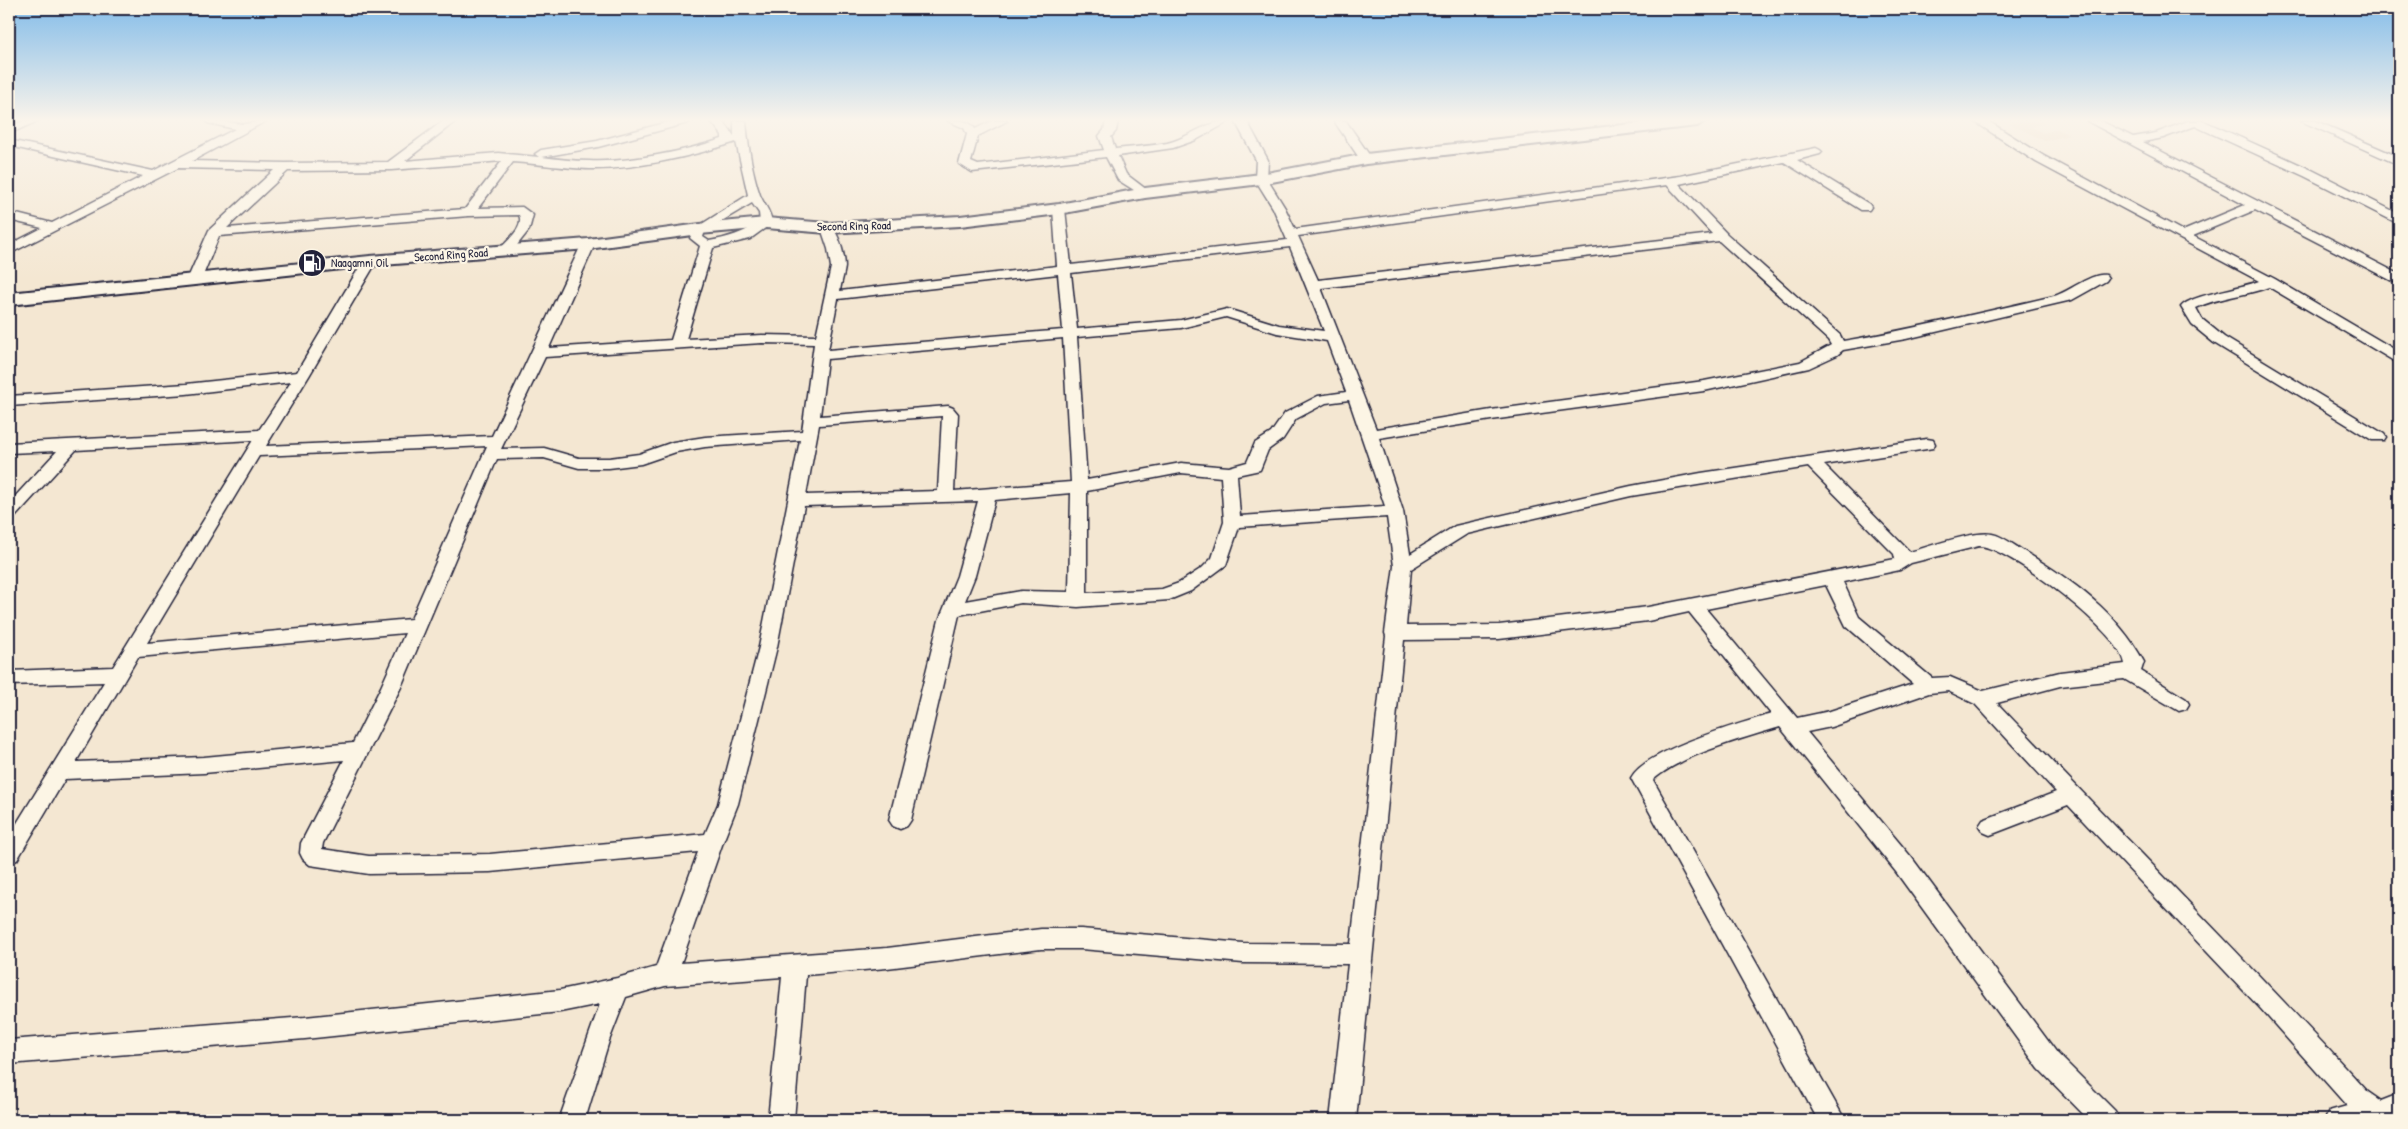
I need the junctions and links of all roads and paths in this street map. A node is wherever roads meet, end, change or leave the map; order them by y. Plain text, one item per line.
1 (154, 174) edge
2 (279, 174) edge
3 (498, 174) edge
4 (749, 174) edge
5 (1120, 174) edge
6 (1262, 174) edge
7 (1289, 174) edge
8 (1711, 174) edge
9 (1811, 174) edge
10 (2069, 174) edge
11 (2194, 174) edge
12 (2309, 174) edge
13 (1261, 179) junction
14 (1671, 182) junction
15 (1145, 193) junction
16 (754, 196) junction
17 (2254, 205) junction
18 (1865, 207) dead end
19 (1059, 209) junction
20 (468, 212) junction
21 (9, 216) edge
22 (2399, 219) edge
23 (766, 223) junction
24 (52, 227) junction
25 (827, 228) junction
26 (214, 233) junction
27 (2184, 235) junction
28 (704, 237) junction
29 (1722, 237) junction
30 (1293, 238) junction
31 (588, 244) junction
32 (9, 250) edge
33 (505, 251) junction
34 (370, 261) junction
35 (1066, 269) junction
36 (194, 278) junction
37 (2102, 278) dead end
38 (2399, 279) edge
39 (2270, 282) junction
40 (1313, 285) junction
41 (832, 296) junction
42 (9, 299) edge
43 (1070, 334) junction
44 (1332, 337) junction
45 (677, 344) junction
46 (1838, 346) junction
47 (822, 348) junction
48 (540, 353) junction
49 (2399, 358) edge
50 (302, 376) junction
51 (1355, 395) junction
52 (9, 402) edge
53 (809, 428) junction
54 (264, 435) junction
55 (1370, 435) junction
56 (2378, 437) dead end
57 (1927, 444) dead end
58 (70, 446) junction
59 (494, 447) junction
60 (9, 448) edge
61 (255, 451) junction
62 (1811, 461) junction
63 (1229, 472) junction
64 (1079, 486) junction
65 (988, 495) junction
66 (946, 496) junction
67 (797, 501) junction
68 (1395, 510) junction
69 (9, 513) edge
70 (1232, 522) junction
71 (1905, 559) junction
72 (1403, 566) junction
73 (1832, 578) junction
74 (1078, 601) junction
75 (1694, 606) junction
76 (952, 610) junction
77 (419, 625) junction
78 (1394, 633) junction
79 (132, 652) junction
80 (2126, 672) junction
81 (118, 674) junction
82 (9, 678) edge
83 (1928, 686) junction
84 (1982, 699) junction
85 (2179, 704) dead end
86 (1790, 722) junction
87 (360, 750) junction
88 (60, 771) junction
89 (2072, 795) junction
90 (900, 820) dead end
91 (1990, 826) dead end
92 (712, 842) junction
93 (9, 854) edge
94 (1360, 954) junction
95 (795, 966) junction
96 (665, 975) junction
97 (617, 989) junction
98 (9, 1052) edge
99 (2389, 1111) edge
100 (572, 1120) edge
101 (781, 1120) edge
102 (1343, 1120) edge
103 (1832, 1120) edge
104 (2106, 1120) edge
105 (2338, 1120) edge

1 - 24 street
2 - 26 street
3 - 20 street
4 - 16 street
5 - 15 street
6 - 13 street
7 - 13 street, Second Ring Road
8 - 14 street
9 - 18 street
10 - 27 street
11 - 17 street
12 - 22 street
13 - 15 street, Second Ring Road
13 - 30 street
14 - 29 street
14 - 30 street
15 - 19 street, Second Ring Road
16 - 23 street
16 - 28 street
17 - 27 street
17 - 38 street
19 - 25 street, Second Ring Road
19 - 35 street
20 - 26 street
20 - 33 street
21 - 24 street
23 - 25 street, Second Ring Road
23 - 28 street, Second Ring Road
24 - 32 street
25 - 41 street
26 - 36 street
27 - 39 street
28 - 31 street, Second Ring Road
28 - 45 street
29 - 40 street
29 - 46 street
30 - 35 street
30 - 40 street
31 - 33 street, Second Ring Road
31 - 48 street
33 - 34 street, Second Ring Road
34 - 36 street, Second Ring Road
34 - 50 street
35 - 41 street
35 - 43 street
36 - 42 street, Second Ring Road
37 - 46 street
39 - 49 street
39 - 56 street
40 - 44 street
41 - 47 street
43 - 44 street
43 - 47 street
43 - 64 street
44 - 51 street
45 - 47 street
45 - 48 street
46 - 55 street
47 - 53 street
48 - 59 street
50 - 52 street
50 - 54 street
51 - 55 street
51 - 63 street
53 - 59 street
53 - 66 street
53 - 67 street
54 - 58 street
54 - 61 street
55 - 68 street
57 - 62 street
58 - 60 street
58 - 69 street
59 - 61 street
59 - 77 street
61 - 79 street
62 - 71 street
62 - 72 street
63 - 64 street
63 - 70 street
64 - 65 street
64 - 74 street
65 - 66 street
65 - 76 street
66 - 67 street
67 - 92 street
68 - 70 street
68 - 72 street
70 - 74 street
71 - 73 street
71 - 80 street
72 - 78 street
73 - 75 street
73 - 83 street
74 - 76 street
75 - 78 street
75 - 86 street
76 - 90 street
77 - 79 street
77 - 87 street
78 - 94 street
79 - 81 street
80 - 84 street
80 - 85 street
81 - 82 street
81 - 88 street
83 - 84 street
83 - 86 street
84 - 89 street
86 - 103 street
86 - 104 street
87 - 88 street
87 - 92 street
88 - 93 street
89 - 91 street
89 - 99 street
92 - 96 street
94 - 95 street
94 - 102 street
95 - 96 street
95 - 101 street
96 - 97 street
97 - 98 street
97 - 100 street
99 - 105 street

